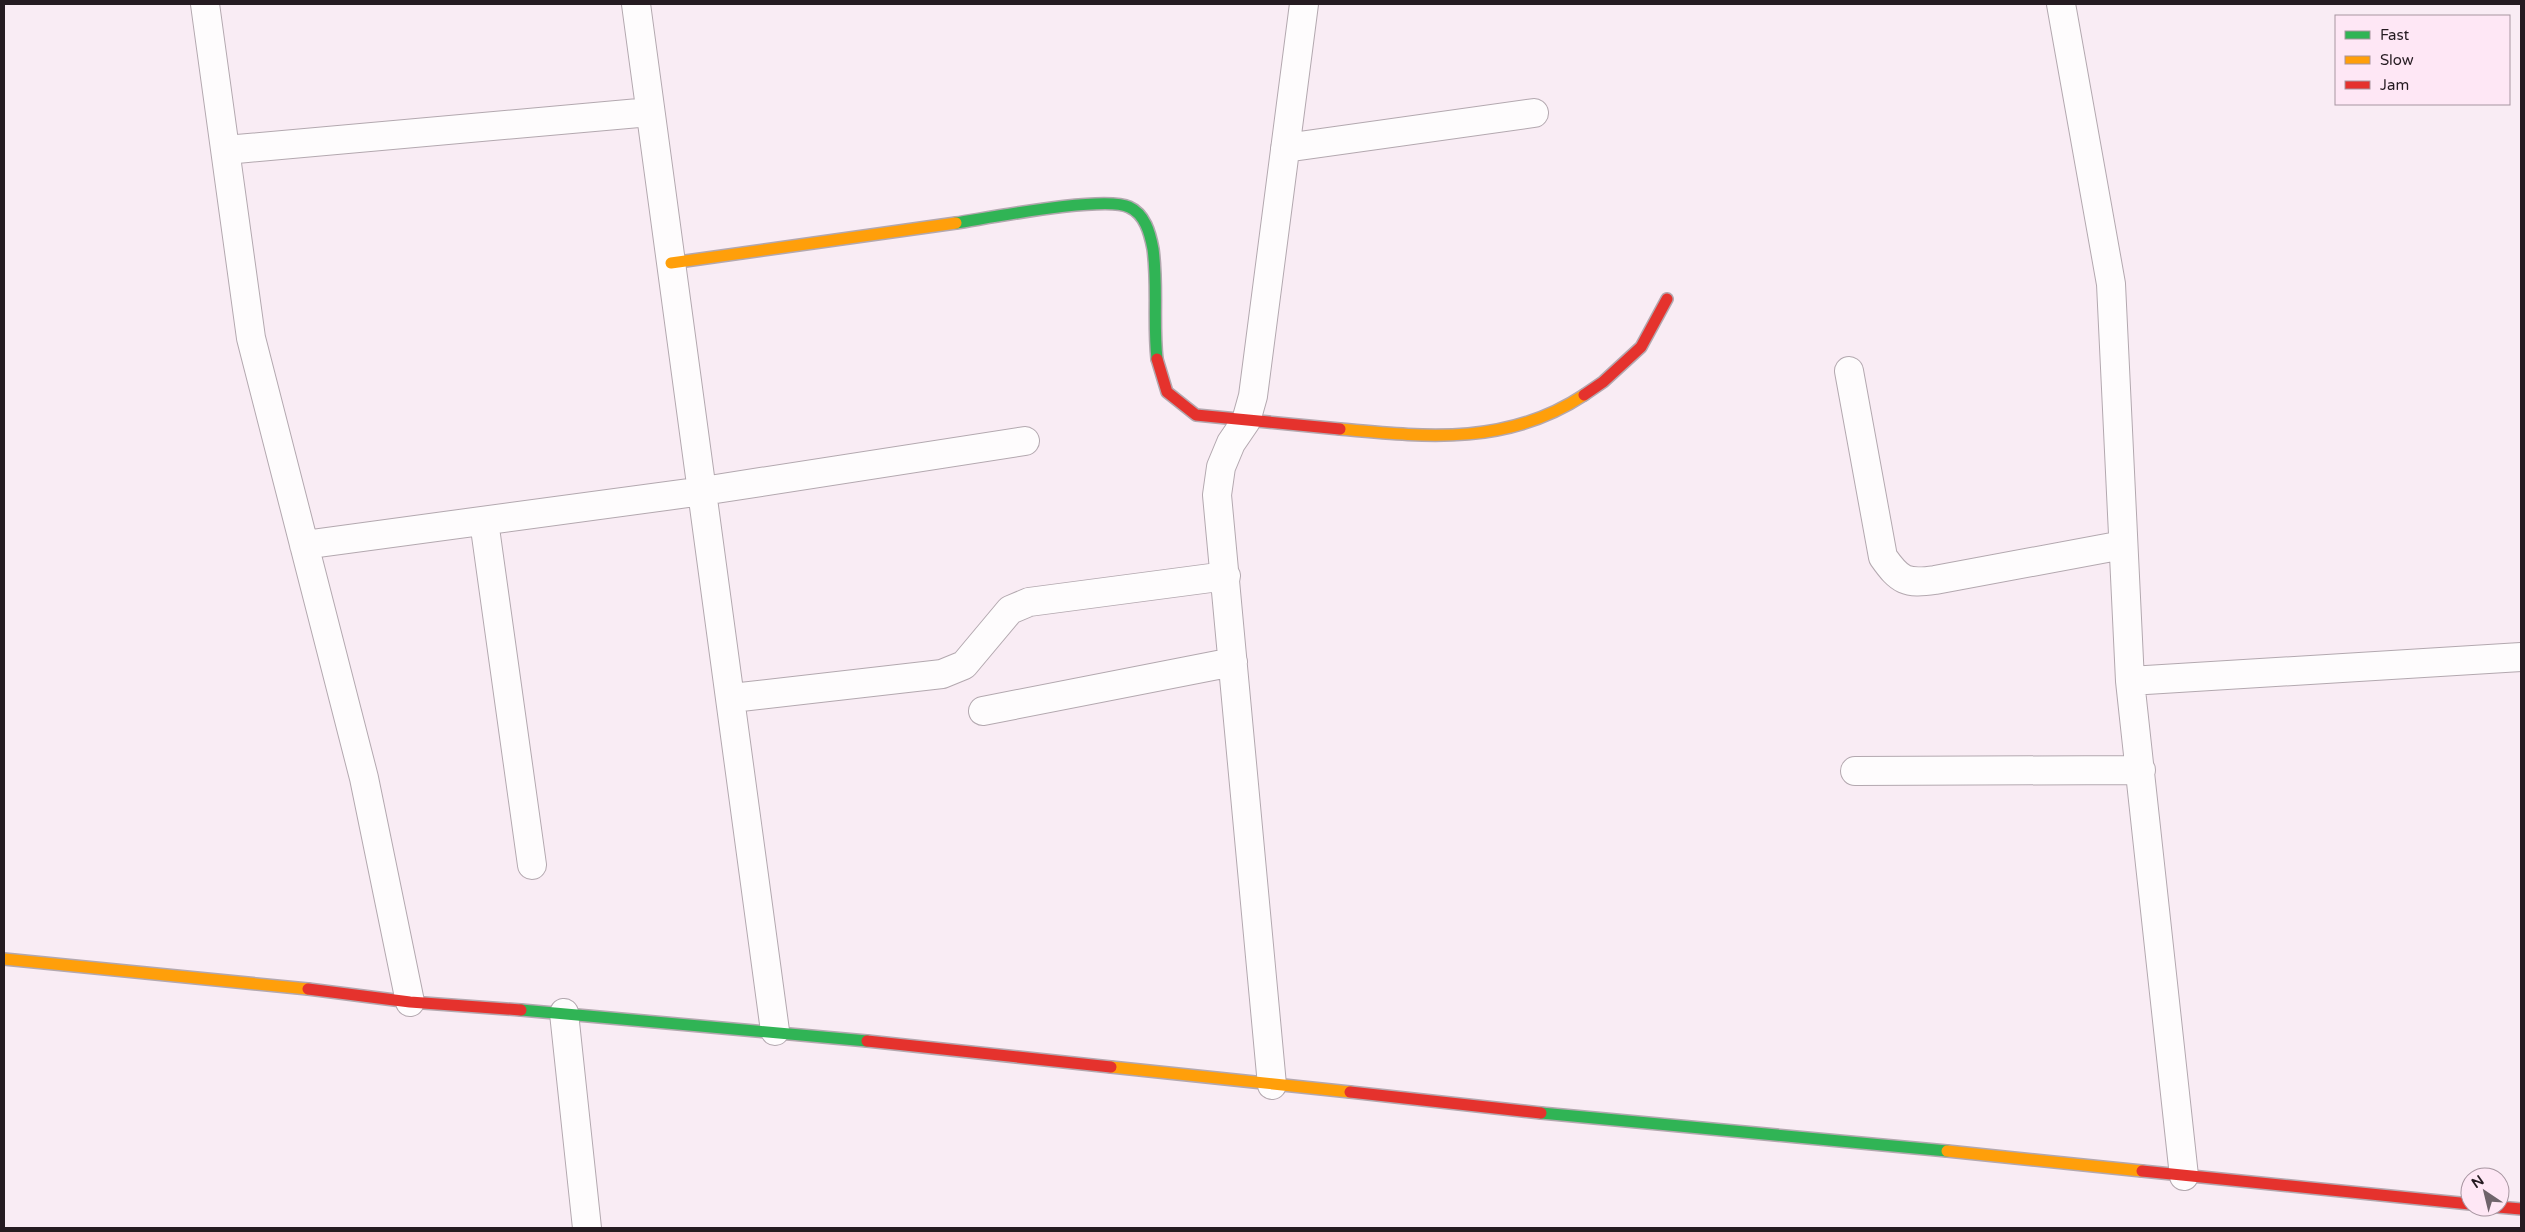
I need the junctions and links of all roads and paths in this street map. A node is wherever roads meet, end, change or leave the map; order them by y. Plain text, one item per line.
1 (205, 4) edge
2 (636, 4) edge
3 (1304, 4) edge
4 (2061, 4) edge
5 (650, 112) junction
6 (1534, 113) dead end
7 (1285, 148) junction
8 (226, 150) junction
9 (671, 263) junction
10 (1667, 299) dead end
11 (1848, 371) dead end
12 (1246, 421) junction
13 (1025, 441) dead end
14 (703, 491) junction
15 (484, 521) junction
16 (304, 545) junction
17 (2123, 545) junction
18 (1226, 576) junction
19 (2521, 657) edge
20 (1232, 662) junction
21 (2130, 681) junction
22 (732, 698) junction
23 (983, 711) dead end
24 (2141, 770) junction
25 (1855, 771) dead end
26 (532, 865) dead end
27 (4, 959) edge
28 (410, 1002) junction
29 (564, 1013) junction
30 (775, 1031) junction
31 (1272, 1085) junction
32 (2184, 1176) junction
33 (2460, 1203) edge
34 (587, 1228) edge

1 - 8 street
2 - 5 street
3 - 7 street
4 - 17 street
5 - 8 street
5 - 9 street
6 - 7 street
7 - 12 street
8 - 16 street
9 - 12 main road
9 - 14 street
10 - 12 main road
11 - 17 street
12 - 18 street
13 - 14 street
14 - 15 street
14 - 22 street
15 - 16 street
15 - 26 street
16 - 28 street
17 - 21 street
18 - 20 street
18 - 22 street
19 - 21 street
20 - 23 street
20 - 31 street
21 - 24 street
22 - 30 street
24 - 25 street
24 - 32 street
27 - 28 main road
28 - 29 main road
29 - 30 main road
29 - 34 street
30 - 31 main road
31 - 32 main road
32 - 33 main road

